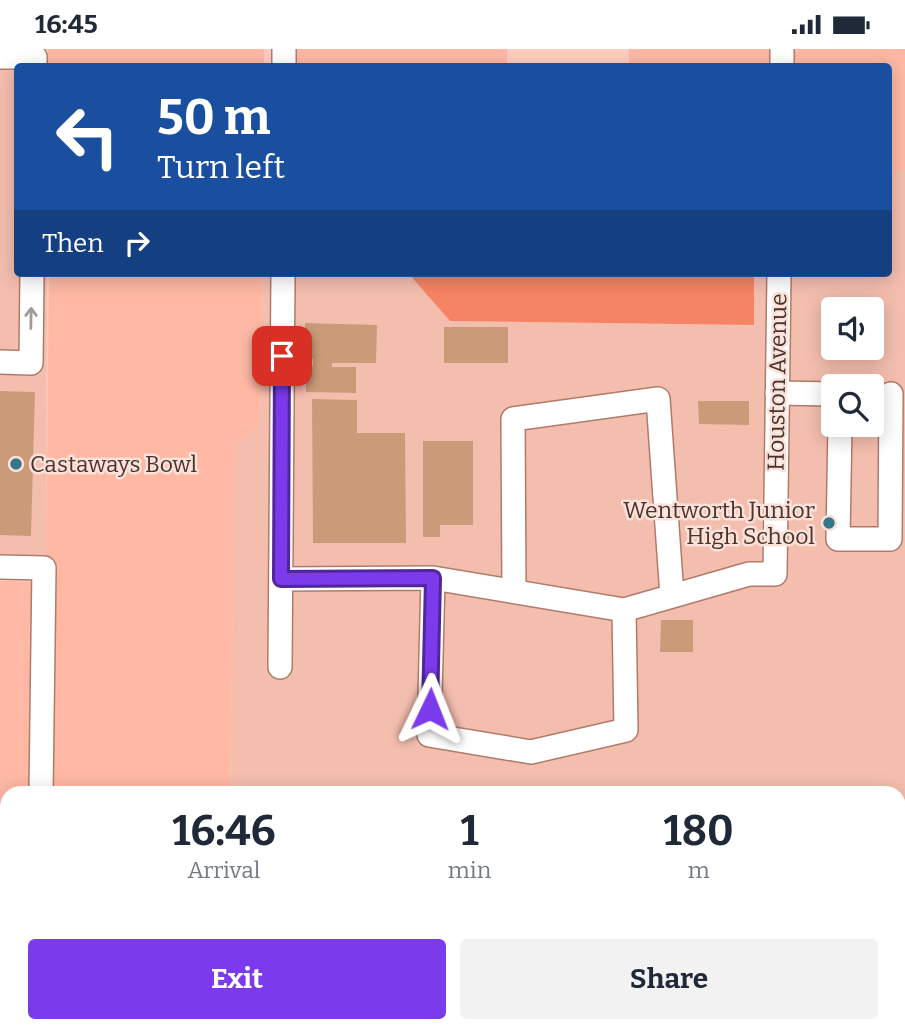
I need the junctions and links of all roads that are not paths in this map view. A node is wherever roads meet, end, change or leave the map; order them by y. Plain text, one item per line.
1 (0, 57) edge
2 (35, 62) edge
3 (32, 277) edge
4 (283, 277) edge
5 (779, 277) edge
6 (0, 362) edge
7 (777, 393) junction
8 (821, 394) edge
9 (889, 394) edge
10 (839, 437) edge
11 (0, 567) edge
12 (433, 578) junction
13 (281, 579) junction
14 (513, 591) junction
15 (672, 596) junction
16 (624, 610) junction
17 (281, 667) dead end
18 (41, 786) edge

1 - 2 street
6 -> 3 street
4 - 13 street
5 - 7 street, Houston Avenue
7 - 8 street
7 - 15 street, Houston Avenue
9 - 10 street
11 - 18 street
12 - 13 street
12 - 14 street
12 - 16 street
13 - 17 street
14 - 15 street
14 - 16 street
15 - 16 street

